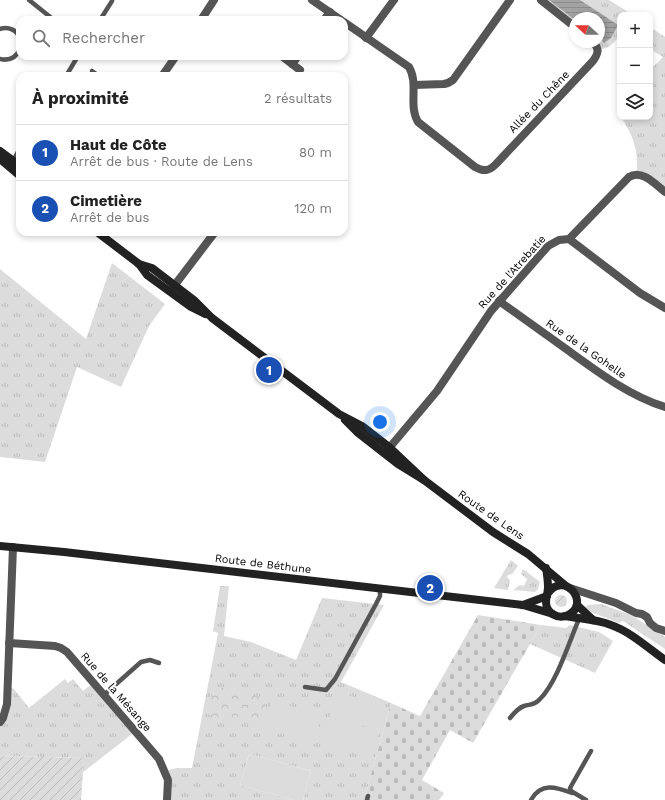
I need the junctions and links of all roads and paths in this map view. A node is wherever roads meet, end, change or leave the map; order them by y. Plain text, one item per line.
1 (29, 0) edge
2 (214, 0) edge
3 (312, 0) edge
4 (394, 0) edge
5 (510, 0) edge
6 (541, 0) edge
7 (112, 1) dead end
8 (330, 12) junction
9 (49, 16) edge
10 (103, 16) edge
11 (204, 16) edge
12 (327, 16) edge
13 (336, 16) edge
14 (569, 22) edge
15 (348, 25) edge
16 (0, 29) edge
17 (16, 33) edge
18 (366, 38) junction
19 (598, 48) edge
20 (16, 56) edge
21 (0, 59) edge
22 (76, 60) edge
23 (173, 60) edge
24 (287, 60) edge
25 (295, 60) edge
26 (292, 64) junction
27 (300, 70) dead end
28 (68, 72) edge
29 (165, 72) edge
30 (414, 85) junction
31 (0, 151) edge
32 (16, 155) edge
33 (0, 159) edge
34 (13, 161) junction
35 (16, 163) edge
36 (16, 173) edge
37 (665, 192) edge
38 (101, 236) edge
39 (212, 236) edge
40 (569, 239) junction
41 (139, 264) junction
42 (175, 285) junction
43 (170, 292) junction
44 (499, 301) junction
45 (665, 308) edge
46 (212, 318) junction
47 (665, 407) edge
48 (387, 450) junction
49 (0, 546) edge
50 (13, 547) junction
51 (546, 568) junction
52 (568, 587) junction
53 (380, 589) junction
54 (547, 595) junction
55 (595, 597) junction
56 (577, 604) junction
57 (523, 605) junction
58 (553, 614) junction
59 (565, 616) junction
60 (579, 619) junction
61 (593, 620) junction
62 (665, 631) edge
63 (9, 643) junction
64 (665, 660) edge
65 (159, 663) dead end
66 (305, 687) dead end
67 (105, 694) junction
68 (510, 718) dead end
69 (0, 722) edge
70 (591, 751) dead end
71 (578, 795) junction
72 (167, 800) edge
73 (531, 800) edge
74 (586, 800) edge

1 - 9 lane
2 - 11 street
3 - 8 street
4 - 18 street
5 - 30 street
6 - 14 street
7 - 10 lane
8 - 12 street
8 - 13 street
15 - 18 street
16 - 17 lane
18 - 30 street
19 - 30 street, Allée du Chêne
20 - 21 lane
22 - 28 lane
23 - 29 street
24 - 26 street
25 - 26 street
26 - 27 street
31 - 34 main road
32 - 34 lane
33 - 36 main road
34 - 35 main road
37 - 40 street, Rue de l'Atrebatie
38 - 41 main road, Route de Lens
39 - 42 street
40 - 44 street, Rue de l'Atrebatie
40 - 45 street
41 - 42 main road, Route de Lens
41 - 43 main road, Route de Lens
42 - 43 street
42 - 46 main road, Route de Lens
43 - 46 main road, Route de Lens
44 - 47 street, Rue de la Gohelle
44 - 48 street, Rue de l'Atrebatie
46 - 48 main road, Route de Lens
48 - 51 main road, Route de Lens
49 - 50 main road, Route de Béthune
50 - 53 main road, Route de Béthune
50 - 63 street
51 - 52 main road, Route de Lens
51 - 54 main road
52 - 54 main road
52 - 55 street
52 - 56 main road
53 - 57 main road, Route de Béthune
53 - 66 lane
54 - 57 main road
54 - 58 main road
55 - 56 street
55 - 62 street
56 - 59 main road
56 - 61 main road
57 - 58 main road, Route de Béthune
58 - 59 main road
59 - 60 main road
60 - 61 main road
60 - 68 lane
61 - 64 main road
63 - 67 street, Rue de la Mésange
63 - 69 street
65 - 67 lane
67 - 72 street, Rue de la Mésange
70 - 71 lane
71 - 73 lane
71 - 74 lane

